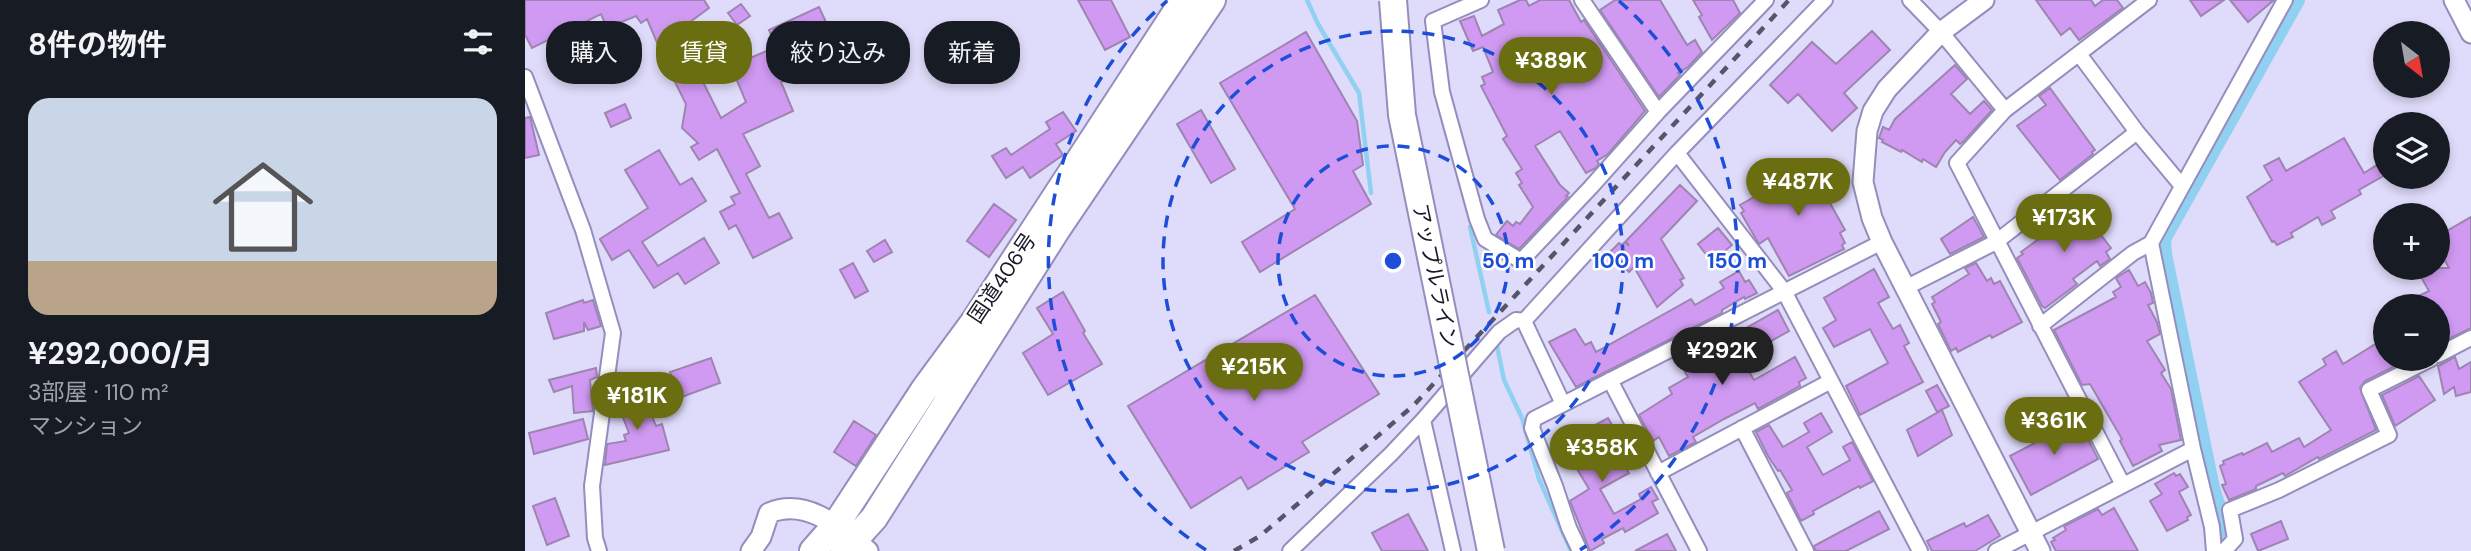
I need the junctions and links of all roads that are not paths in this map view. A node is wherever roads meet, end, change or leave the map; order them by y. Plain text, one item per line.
1 (1184, 0) edge
2 (1212, 0) edge
3 (1393, 0) edge
4 (1481, 0) edge
5 (1582, 0) edge
6 (1766, 0) edge
7 (1825, 0) edge
8 (1910, 0) edge
9 (1985, 0) edge
10 (2149, 0) edge
11 (2285, 0) edge
12 (2454, 0) edge
13 (1941, 32) junction
14 (2471, 33) edge
15 (2079, 54) junction
16 (525, 77) edge
17 (2005, 110) junction
18 (1658, 112) junction
19 (2137, 132) junction
20 (1677, 153) junction
21 (2182, 186) junction
22 (1882, 242) junction
23 (1996, 242) junction
24 (2151, 243) junction
25 (1905, 288) junction
26 (1784, 291) junction
27 (1524, 321) junction
28 (2040, 326) junction
29 (2471, 338) edge
30 (2450, 349) edge
31 (2407, 371) edge
32 (1610, 380) junction
33 (1831, 381) junction
34 (1563, 404) junction
35 (1423, 420) junction
36 (1742, 428) junction
37 (2193, 449) junction
38 (1658, 473) junction
39 (2123, 485) junction
40 (2031, 533) junction
41 (850, 542) edge
42 (600, 551) edge
43 (751, 551) edge
44 (813, 551) edge
45 (1290, 551) edge
46 (1453, 551) edge
47 (1491, 551) edge
48 (1580, 551) edge
49 (1699, 551) edge
50 (1806, 551) edge
51 (1920, 551) edge
52 (1996, 551) edge
53 (2040, 551) edge
54 (2214, 551) edge
55 (2224, 551) edge

1 - 41 highway, 国道406号
2 - 41 highway, 国道406号
3 - 47 highway, アップルライン, bridge
4 - 18 street
5 - 18 street
6 - 18 street
7 - 20 street
8 - 13 street
9 - 13 street
10 - 15 street
11 - 21 street
12 - 14 street
13 - 17 street
13 - 22 street
15 - 17 street
15 - 19 street
16 - 42 street
17 - 23 street
19 - 21 street
19 - 23 street
20 - 26 street
20 - 27 street
21 - 24 street
22 - 25 street
22 - 26 street
23 - 25 street
23 - 28 street
24 - 28 street
24 - 37 street
25 - 40 street
26 - 32 street
26 - 33 street
27 - 34 street
27 - 35 street
28 - 39 street
29 - 30 street
31 - 55 street
32 - 34 street
32 - 38 street
33 - 36 street
33 - 51 street
34 - 48 street
35 - 45 street
35 - 46 street
36 - 38 street
36 - 50 street
37 - 39 street
37 - 54 street
38 - 49 street
39 - 40 street
40 - 52 street
40 - 53 street
41 - 43 street
41 - 44 highway, 国道406号

